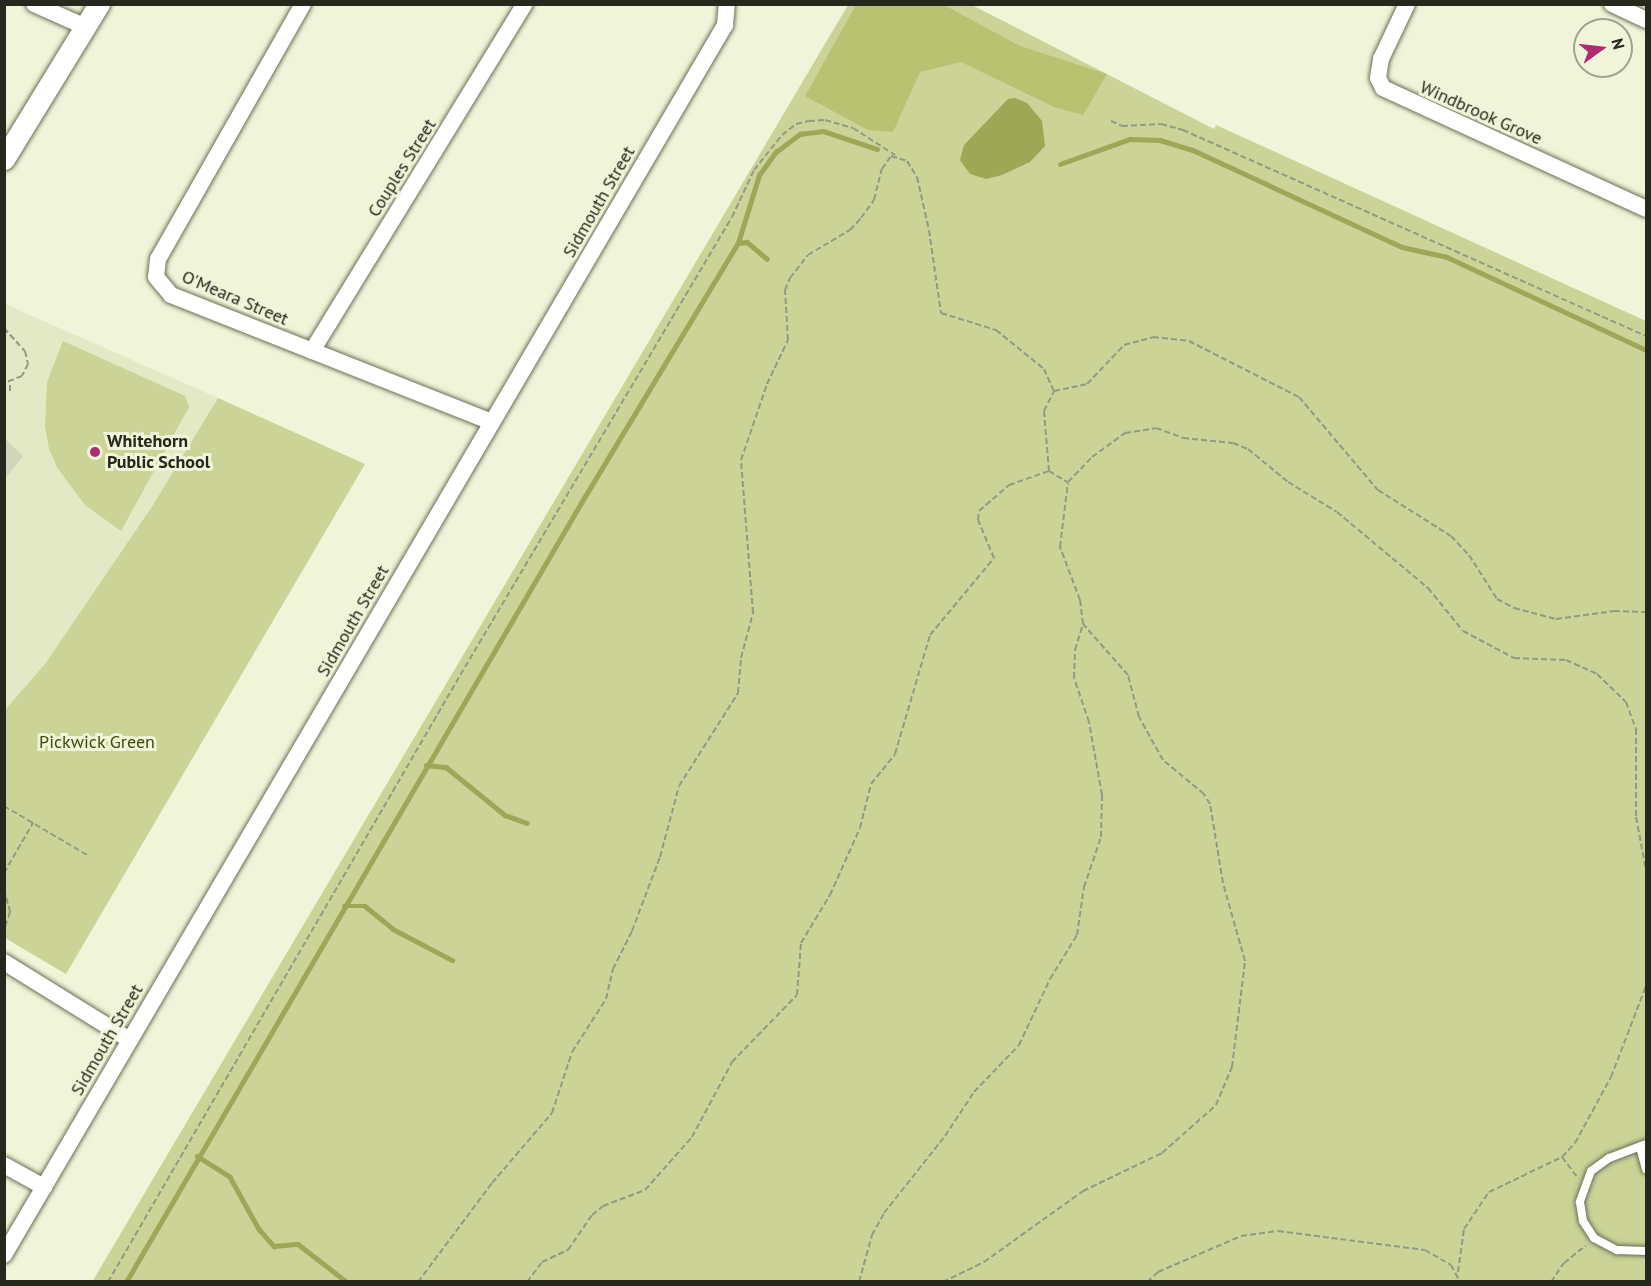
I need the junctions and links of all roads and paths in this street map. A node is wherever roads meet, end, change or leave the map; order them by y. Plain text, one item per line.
1 (34, 4) edge
2 (99, 4) edge
3 (303, 4) edge
4 (525, 4) edge
5 (728, 4) edge
6 (1407, 4) edge
7 (1612, 4) edge
8 (1647, 20) edge
9 (86, 27) junction
10 (1111, 121) dead end
11 (895, 155) junction
12 (4, 159) edge
13 (1647, 208) edge
14 (4, 328) edge
15 (1647, 336) edge
16 (312, 351) junction
17 (10, 382) junction
18 (4, 383) edge
19 (10, 391) dead end
20 (1054, 391) junction
21 (492, 422) junction
22 (1049, 471) junction
23 (1068, 482) junction
24 (1647, 612) edge
25 (1083, 624) junction
26 (4, 806) edge
27 (33, 823) junction
28 (89, 856) dead end
29 (1647, 870) edge
30 (4, 873) edge
31 (4, 889) edge
32 (4, 931) edge
33 (4, 962) edge
34 (1647, 986) edge
35 (130, 1040) junction
36 (1643, 1145) edge
37 (1562, 1157) junction
38 (4, 1166) edge
39 (1647, 1169) edge
40 (1585, 1183) junction
41 (44, 1187) junction
42 (1594, 1238) junction
43 (1647, 1251) edge
44 (4, 1255) edge
45 (1458, 1272) junction
46 (422, 1278) junction
47 (108, 1281) edge
48 (418, 1281) edge
49 (427, 1281) edge
50 (527, 1281) edge
51 (859, 1281) edge
52 (943, 1281) edge
53 (1147, 1281) edge
54 (1460, 1281) edge
55 (1551, 1281) edge

1 - 9 street
2 - 9 street
3 - 16 street, O'Meara Street
4 - 16 street, Couples Street
5 - 21 street, Sidmouth Street
6 - 13 street, Windbrook Grove
7 - 8 street
9 - 12 street
10 - 15 path
11 - 20 path
11 - 46 path
11 - 47 path
14 - 17 path
16 - 21 street, O'Meara Street
17 - 18 path
17 - 19 path
20 - 22 path
20 - 24 path
21 - 35 street, Sidmouth Street
22 - 23 path
22 - 50 path
23 - 25 path
23 - 29 path
25 - 51 path
25 - 52 path
26 - 27 path
27 - 28 path
27 - 30 path
31 - 32 path
33 - 35 street
34 - 37 path
35 - 41 street, Sidmouth Street
36 - 39 lane
36 - 40 lane
37 - 40 path
37 - 45 path
38 - 41 street
40 - 42 lane
41 - 44 street, Sidmouth Street
42 - 43 lane
42 - 55 path
45 - 53 path
45 - 54 path
46 - 48 path
46 - 49 path

